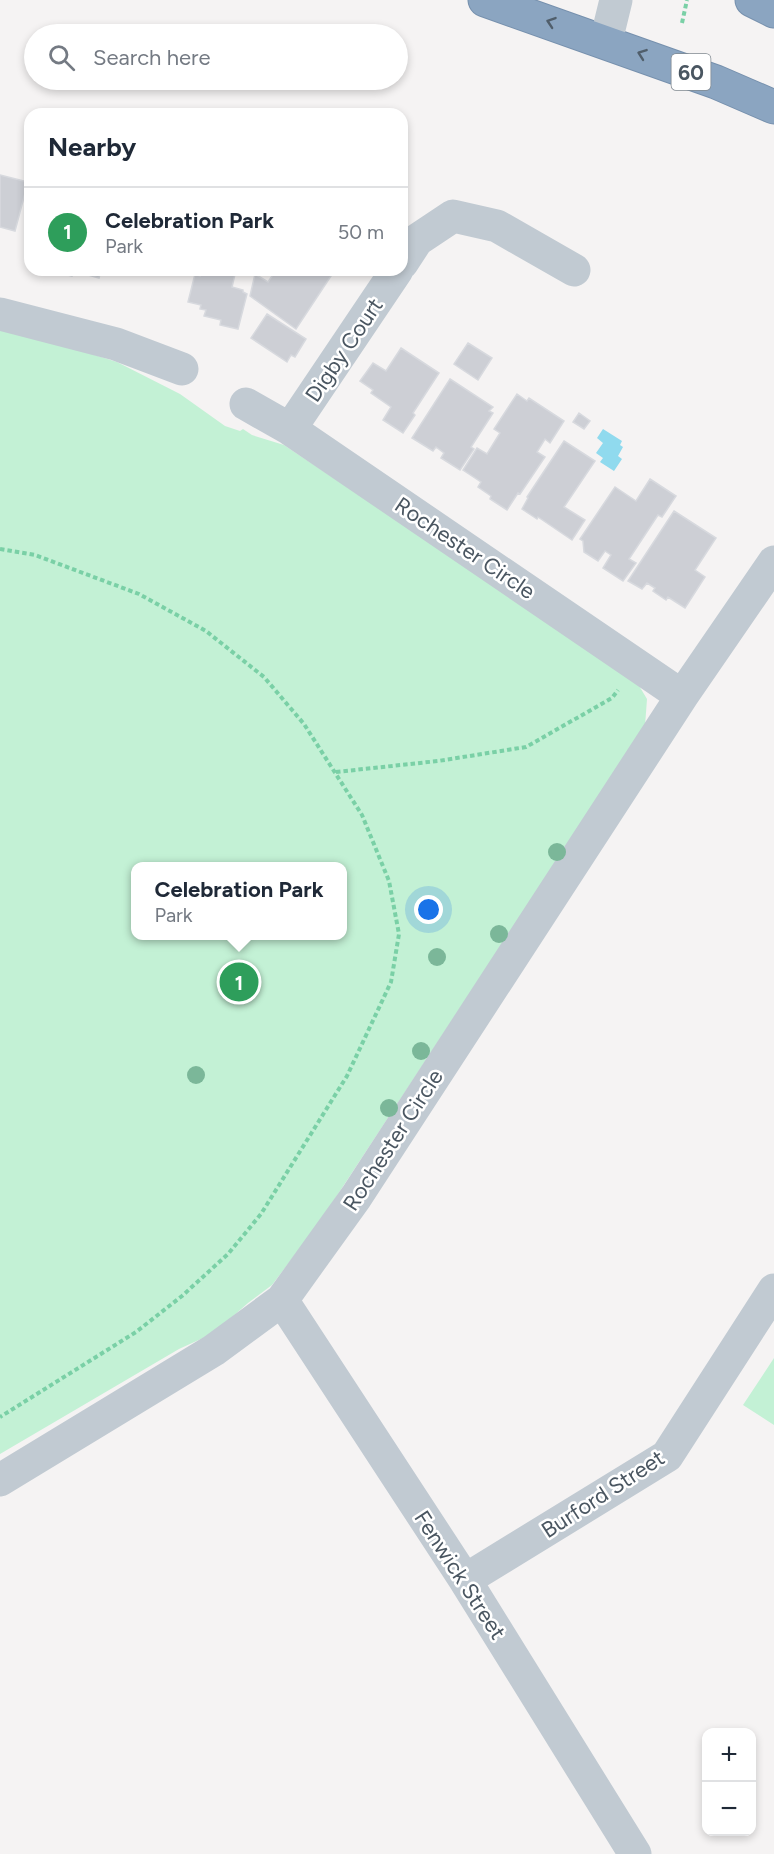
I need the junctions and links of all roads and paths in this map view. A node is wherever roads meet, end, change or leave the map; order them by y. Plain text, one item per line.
1 (485, 0) edge
2 (616, 0) edge
3 (687, 0) edge
4 (752, 0) edge
5 (774, 10) edge
6 (682, 23) dead end
7 (606, 41) junction
8 (774, 107) edge
9 (408, 253) edge
10 (574, 270) dead end
11 (393, 276) edge
12 (0, 314) edge
13 (182, 369) dead end
14 (246, 404) dead end
15 (290, 429) junction
16 (0, 549) edge
17 (774, 562) edge
18 (636, 664) junction
19 (682, 696) junction
20 (336, 772) junction
21 (774, 1290) edge
22 (282, 1300) junction
23 (0, 1417) edge
24 (0, 1480) edge
25 (465, 1581) junction
26 (634, 1854) edge

7 -> 1 highway, 60
2 - 7 street
3 - 6 path
4 - 5 highway
8 -> 7 highway, 60
9 - 10 street
11 - 15 street, Digby Court
12 - 13 street
14 - 15 street, Rochester Circle
15 - 18 street, Rochester Circle
16 - 20 path
17 - 19 street, Rochester Circle
18 - 19 street, Rochester Circle
18 - 20 path
19 - 22 street, Rochester Circle
20 - 23 path
21 - 25 street, Burford Street
22 - 24 street, Rochester Circle
22 - 25 street, Fenwick Street
25 - 26 street, Fenwick Street

